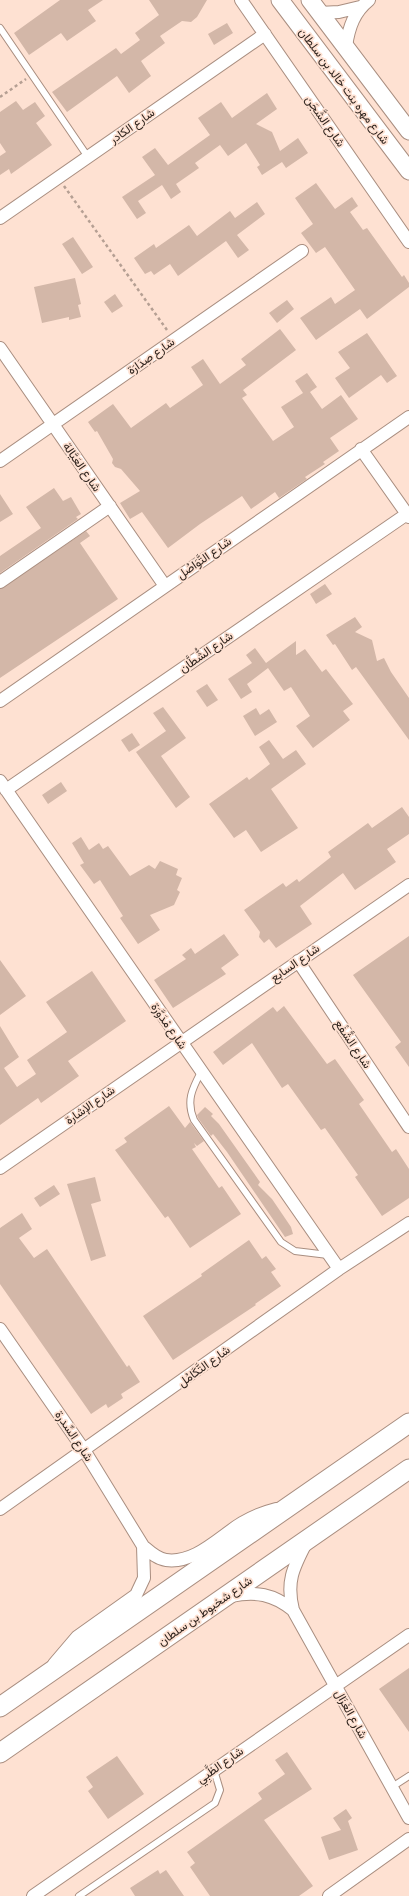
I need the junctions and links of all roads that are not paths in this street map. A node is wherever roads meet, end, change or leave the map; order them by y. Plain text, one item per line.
1 (241, 0) edge
2 (280, 0) edge
3 (365, 4) edge
4 (315, 6) edge
5 (0, 28) edge
6 (265, 34) junction
7 (346, 46) junction
8 (409, 131) edge
9 (88, 157) junction
10 (409, 171) edge
11 (0, 218) edge
12 (409, 242) edge
13 (302, 251) dead end
14 (0, 348) edge
15 (409, 417) edge
16 (52, 424) junction
17 (362, 449) junction
18 (0, 461) edge
19 (110, 506) junction
20 (408, 515) edge
21 (0, 582) edge
22 (165, 586) junction
23 (1, 697) edge
24 (3, 786) edge
25 (409, 885) edge
26 (298, 961) junction
27 (181, 1042) junction
28 (201, 1072) junction
29 (408, 1124) edge
30 (0, 1168) edge
31 (409, 1223) edge
32 (328, 1255) junction
33 (339, 1269) junction
34 (0, 1329) edge
35 (409, 1423) edge
36 (84, 1450) junction
37 (409, 1469) edge
38 (289, 1506) junction
39 (0, 1509) edge
40 (309, 1538) junction
41 (143, 1546) junction
42 (225, 1598) junction
43 (293, 1610) junction
44 (409, 1635) edge
45 (49, 1673) junction
46 (336, 1686) junction
47 (0, 1707) edge
48 (0, 1754) edge
49 (214, 1769) junction
50 (409, 1776) edge
51 (392, 1787) junction
52 (409, 1818) edge
53 (409, 1839) edge
54 (33, 1896) edge
55 (79, 1896) edge
56 (329, 1896) edge

1 - 6 street, شارع الشَّجَن
2 - 10 street, شارع مهره بنت خالد بن سلطان
3 - 4 street
3 - 7 street
4 - 7 street, شارع مهره بنت خالد بن سلطان
5 - 9 lane
6 - 9 street, شارع الكادر
6 - 12 street, شارع الشَّجَن
7 - 8 street, شارع مهره بنت خالد بن سلطان
9 - 11 street, شارع الكادر
13 - 16 street, شارع صِدَارَة
14 - 16 street, شارع العَيَّالة
15 - 17 street, شارع التَّوَاصُل
16 - 18 street, شارع صِدَارَة
16 - 19 street, شارع العَيَّالة
17 - 20 street
17 - 22 street, شارع التَّوَاصُل
19 - 21 street
19 - 22 street, شارع العَيَّالة
20 - 24 street, شارع الشُّطَّان
22 - 23 street, شارع التَّوَاصُل
24 - 27 street, شارع مْدَوَّرَة
25 - 26 street, شارع السابع
26 - 27 street, شارع السابع
26 - 29 street, شارع الشَّفْع
27 - 28 street, شارع مْدَوَّرَة
27 - 30 street, شارع الإشارة
28 - 32 street, شارع مْدَوَّرَة
28 - 32 lane
31 - 33 street, شارع التَّكَامُل
32 - 33 street, شارع مْدَوَّرَة
33 - 36 street, شارع التَّكَامُل
34 - 36 street, شارع السِّدرة
35 - 38 main road
36 - 39 street, شارع التَّكَامُل
36 - 41 street, شارع السِّدرة
37 - 40 main road, شارع شخبوط بن سلطان
38 - 41 street, شارع السِّدرة
38 - 45 main road
40 - 42 main road, شارع شخبوط بن سلطان
40 - 43 street, شارع الغَزَال
41 - 45 street, شارع السِّدرة
42 - 43 street, شارع الغَزَال
42 - 48 main road, شارع شخبوط بن سلطان
43 - 46 street, شارع الغَزَال
44 - 46 street, شارع الظَّبِي
45 - 47 main road
46 - 49 street, شارع الظَّبِي
46 - 51 street, شارع الغَزَال
49 - 54 street, شارع الظَّبِي
49 - 55 lane
50 - 51 lane
51 - 52 street, شارع الغَزَال
53 - 56 street

